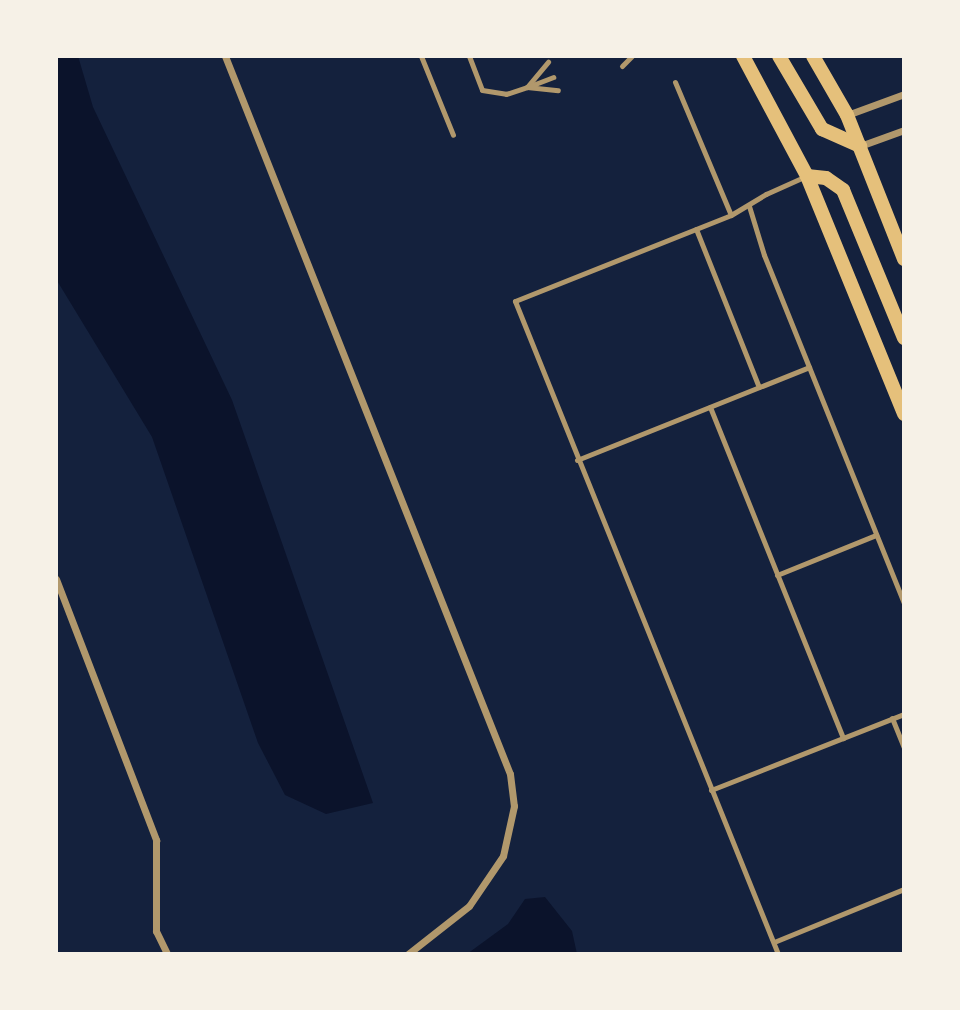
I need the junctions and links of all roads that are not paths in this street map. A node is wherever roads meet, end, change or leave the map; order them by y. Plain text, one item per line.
1 (225, 56) edge
2 (421, 56) edge
3 (468, 56) edge
4 (632, 56) edge
5 (743, 56) edge
6 (779, 56) edge
7 (813, 56) edge
8 (548, 62) dead end
9 (622, 66) dead end
10 (553, 77) dead end
11 (675, 82) dead end
12 (527, 87) junction
13 (558, 90) dead end
14 (904, 94) edge
15 (847, 115) junction
16 (904, 130) edge
17 (453, 135) dead end
18 (860, 146) junction
19 (807, 176) junction
20 (749, 206) junction
21 (731, 215) junction
22 (696, 229) junction
23 (904, 258) edge
24 (904, 338) edge
25 (809, 367) junction
26 (759, 387) junction
27 (710, 407) junction
28 (904, 414) edge
29 (577, 460) junction
30 (876, 535) junction
31 (777, 575) junction
32 (56, 579) edge
33 (904, 604) edge
34 (904, 714) edge
35 (892, 718) junction
36 (843, 738) junction
37 (904, 747) edge
38 (711, 790) junction
39 (904, 889) edge
40 (774, 943) junction
41 (167, 954) edge
42 (408, 954) edge
43 (778, 954) edge

1 - 42 street
2 - 17 lane
3 - 12 lane
4 - 9 lane
5 - 19 main road
6 - 18 main road
7 - 15 main road
8 - 12 lane
10 - 12 lane
11 - 21 lane
12 - 13 lane
14 - 15 street
15 - 18 main road
16 - 18 street
18 - 23 main road
19 - 20 lane
19 - 24 main road
19 - 28 main road
20 - 21 lane
20 - 25 lane
21 - 22 lane
22 - 26 lane
22 - 29 lane
25 - 26 lane
25 - 30 lane
26 - 27 lane
27 - 29 lane
27 - 31 lane
29 - 38 lane
30 - 31 lane
30 - 33 lane
31 - 36 lane
32 - 41 street
34 - 35 lane
35 - 36 lane
35 - 37 lane
36 - 38 lane
38 - 40 lane
39 - 40 lane
40 - 43 lane

